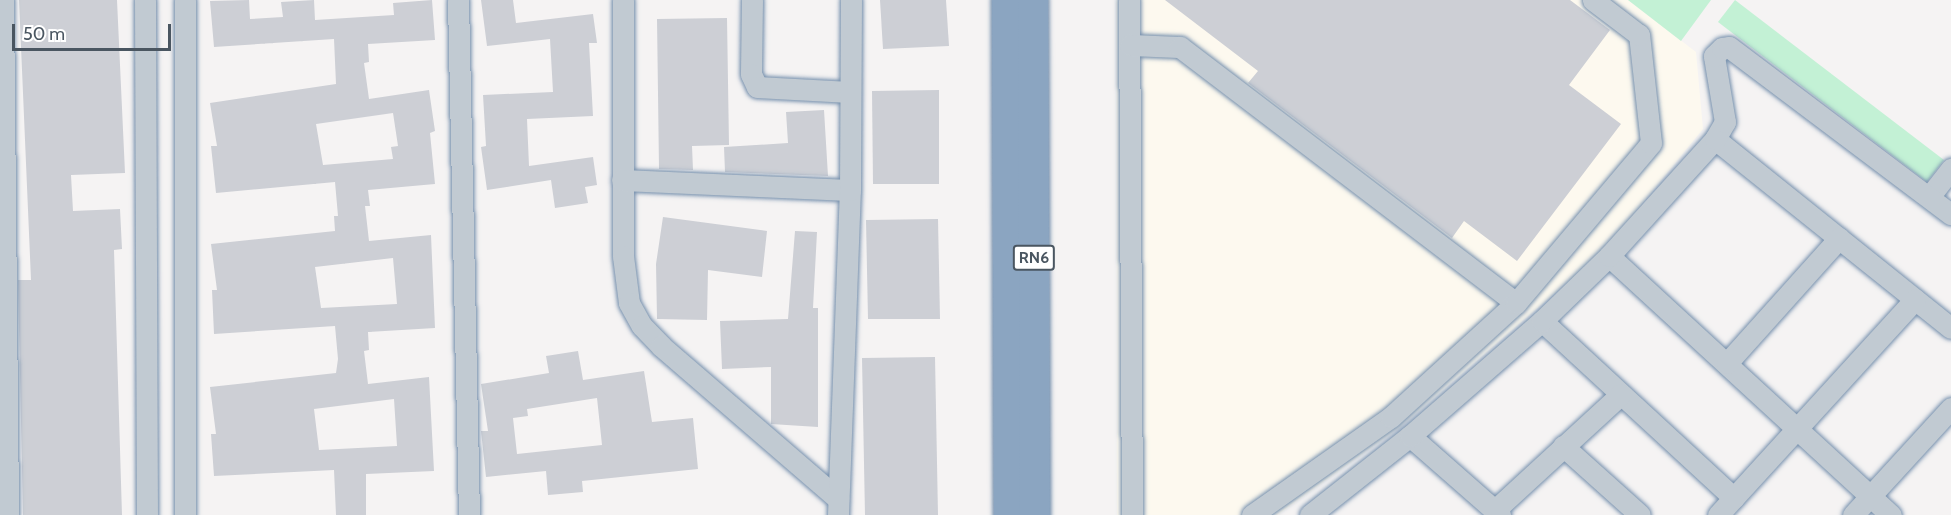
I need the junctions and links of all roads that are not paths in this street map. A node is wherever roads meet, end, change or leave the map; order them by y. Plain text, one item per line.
1 (3, 0) edge
2 (145, 0) edge
3 (185, 0) edge
4 (458, 0) edge
5 (623, 0) edge
6 (752, 0) edge
7 (851, 0) edge
8 (1007, 0) edge
9 (1033, 0) edge
10 (1130, 0) edge
11 (1593, 0) edge
12 (1130, 45) junction
13 (850, 92) junction
14 (1715, 139) junction
15 (1951, 169) edge
16 (2, 173) edge
17 (622, 180) junction
18 (850, 190) junction
19 (1929, 197) junction
20 (1951, 214) edge
21 (1839, 238) junction
22 (1609, 255) junction
23 (3, 263) edge
24 (1915, 299) junction
25 (1516, 303) junction
26 (1542, 321) junction
27 (1951, 328) edge
28 (1727, 363) junction
29 (4, 376) edge
30 (1621, 394) junction
31 (1951, 408) edge
32 (1798, 427) junction
33 (1410, 436) junction
34 (1563, 446) junction
35 (4, 470) edge
36 (1870, 496) junction
37 (1734, 498) junction
38 (838, 507) edge
39 (1498, 512) edge
40 (8, 515) edge
41 (147, 515) edge
42 (185, 515) edge
43 (469, 515) edge
44 (1009, 515) edge
45 (1035, 515) edge
46 (1132, 515) edge
47 (1252, 515) edge
48 (1310, 515) edge
49 (1640, 515) edge
50 (1718, 515) edge
51 (1853, 515) edge
52 (1891, 515) edge

1 - 16 street
2 - 41 street
3 - 42 street
4 - 43 street
5 - 17 street
6 - 13 street
7 - 13 street
8 - 44 highway, RN6
9 - 45 highway, RN6
10 - 12 street
11 - 25 street
12 - 25 street
12 - 46 street
13 - 18 street
14 - 19 street
14 - 21 street
14 - 22 street
15 - 19 street
16 - 23 street
17 - 18 street
17 - 38 street
18 - 38 street
19 - 20 street
21 - 24 street
21 - 28 street
22 - 26 street
22 - 28 street
23 - 29 street
24 - 27 street
24 - 32 street
25 - 47 street
26 - 30 street
26 - 33 street
28 - 32 street
29 - 35 street
30 - 34 street
30 - 37 street
31 - 36 street
32 - 36 street
32 - 37 street
33 - 39 street
33 - 48 street
34 - 39 street
34 - 49 street
35 - 40 street
36 - 51 street
36 - 52 street
37 - 50 street

